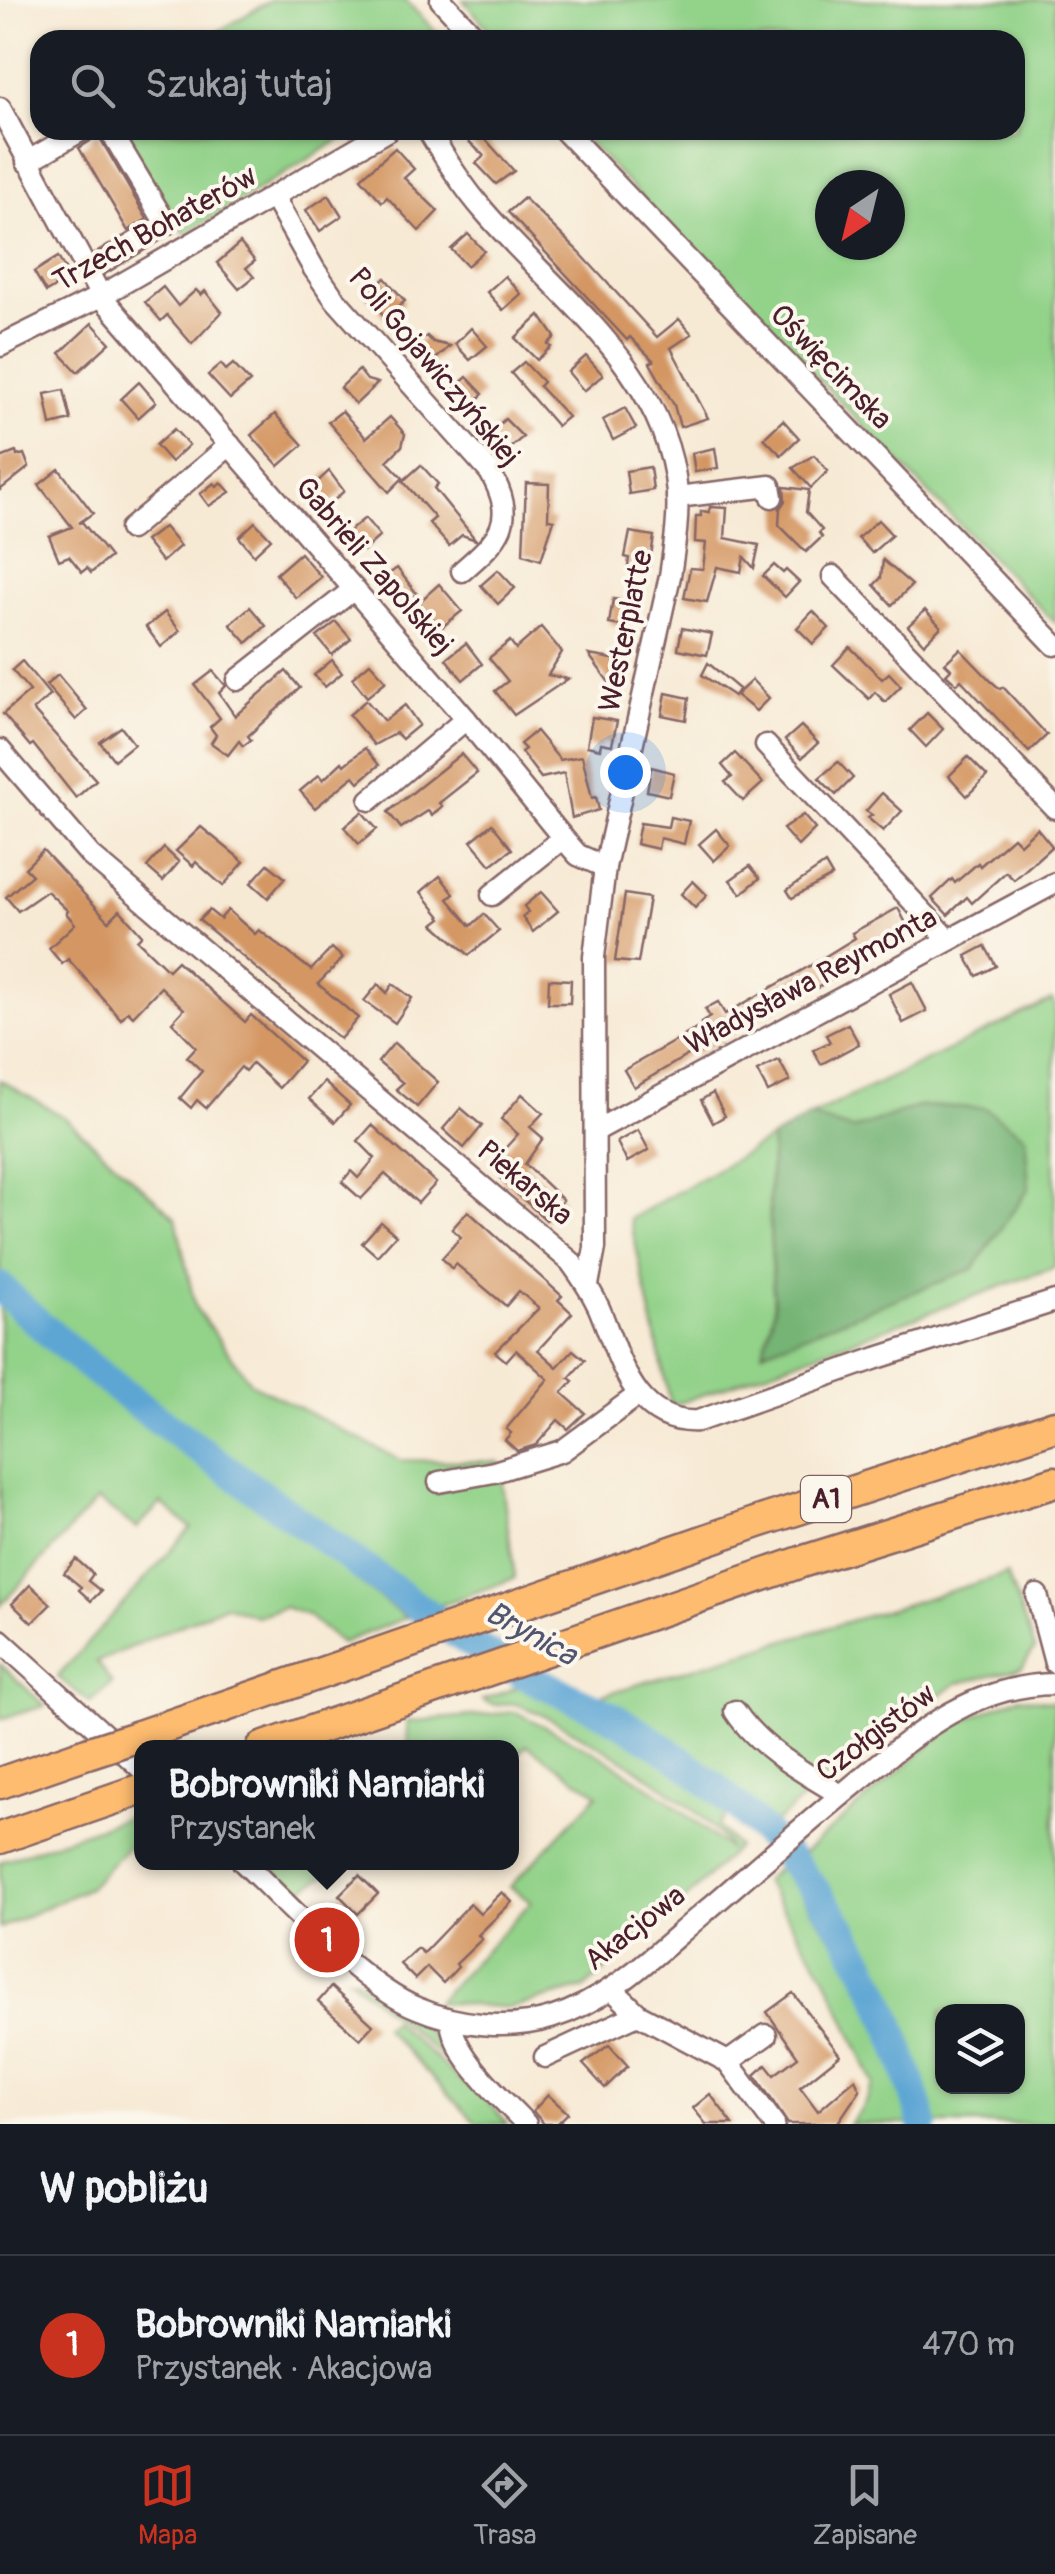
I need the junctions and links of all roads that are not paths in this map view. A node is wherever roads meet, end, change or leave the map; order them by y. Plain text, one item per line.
1 (440, 0) edge
2 (468, 30) edge
3 (0, 108) edge
4 (65, 140) edge
5 (116, 140) edge
6 (371, 140) edge
7 (435, 140) edge
8 (574, 140) edge
9 (27, 162) junction
10 (274, 198) junction
11 (88, 271) junction
12 (101, 296) junction
13 (0, 346) edge
14 (230, 445) junction
15 (677, 497) junction
16 (772, 497) dead end
17 (130, 529) dead end
18 (462, 571) dead end
19 (833, 576) dead end
20 (354, 589) junction
21 (1055, 645) edge
22 (238, 680) dead end
23 (466, 718) junction
24 (766, 745) dead end
25 (0, 750) edge
26 (370, 800) dead end
27 (1055, 808) edge
28 (563, 838) junction
29 (606, 867) junction
30 (1055, 883) edge
31 (492, 895) dead end
32 (949, 940) junction
33 (595, 1131) junction
34 (588, 1284) junction
35 (1055, 1302) edge
36 (638, 1395) junction
37 (1055, 1426) edge
38 (439, 1482) dead end
39 (1055, 1482) edge
40 (1038, 1594) dead end
41 (0, 1640) edge
42 (1055, 1664) edge
43 (1055, 1684) edge
44 (735, 1711) dead end
45 (285, 1740) edge
46 (134, 1781) edge
47 (0, 1784) edge
48 (134, 1785) edge
49 (841, 1795) junction
50 (0, 1838) edge
51 (252, 1870) edge
52 (753, 1871) joint
53 (612, 1989) junction
54 (638, 2014) junction
55 (451, 2020) junction
56 (766, 2035) dead end
57 (545, 2057) dead end
58 (728, 2062) junction
59 (526, 2124) edge
60 (774, 2124) edge

1 - 2 street
3 - 9 street, Gabrieli Zapolskiej
4 - 9 street
5 - 11 street
6 - 10 street, Trzech Bohaterów
7 - 15 street, Westerplatte
8 - 21 street, Oświęcimska
9 - 11 street, Gabrieli Zapolskiej
10 - 12 street, Trzech Bohaterów
10 - 18 street, Poli Gojawiczyńskiej
11 - 12 street, Gabrieli Zapolskiej
12 - 13 street, Trzech Bohaterów
12 - 14 street, Gabrieli Zapolskiej
14 - 17 street
14 - 20 street, Gabrieli Zapolskiej
15 - 16 street
15 - 29 street, Westerplatte
19 - 27 street
20 - 22 street
20 - 23 street, Gabrieli Zapolskiej
23 - 26 street
23 - 28 street, Gabrieli Zapolskiej
24 - 32 street
25 - 34 street, Piekarska
28 - 29 street, Gabrieli Zapolskiej
28 - 31 street
29 - 33 street, Westerplatte
30 - 32 street, Władysława Reymonta
32 - 33 street, Władysława Reymonta
33 - 34 street, Westerplatte
34 - 36 street, Piekarska
35 - 36 street
36 - 38 street
37 - 47 highway, A1, bridge
39 - 45 highway, A1
40 - 42 street
41 - 46 street
43 - 49 street, Czołgistów
44 - 49 street
48 - 50 highway
49 - 52 street, Czołgistów
51 - 55 street, Akacjowa
52 - 53 street, Akacjowa
53 - 54 street
53 - 55 street, Akacjowa
54 - 57 street
54 - 58 street
55 - 59 street
56 - 58 street
58 - 60 street

